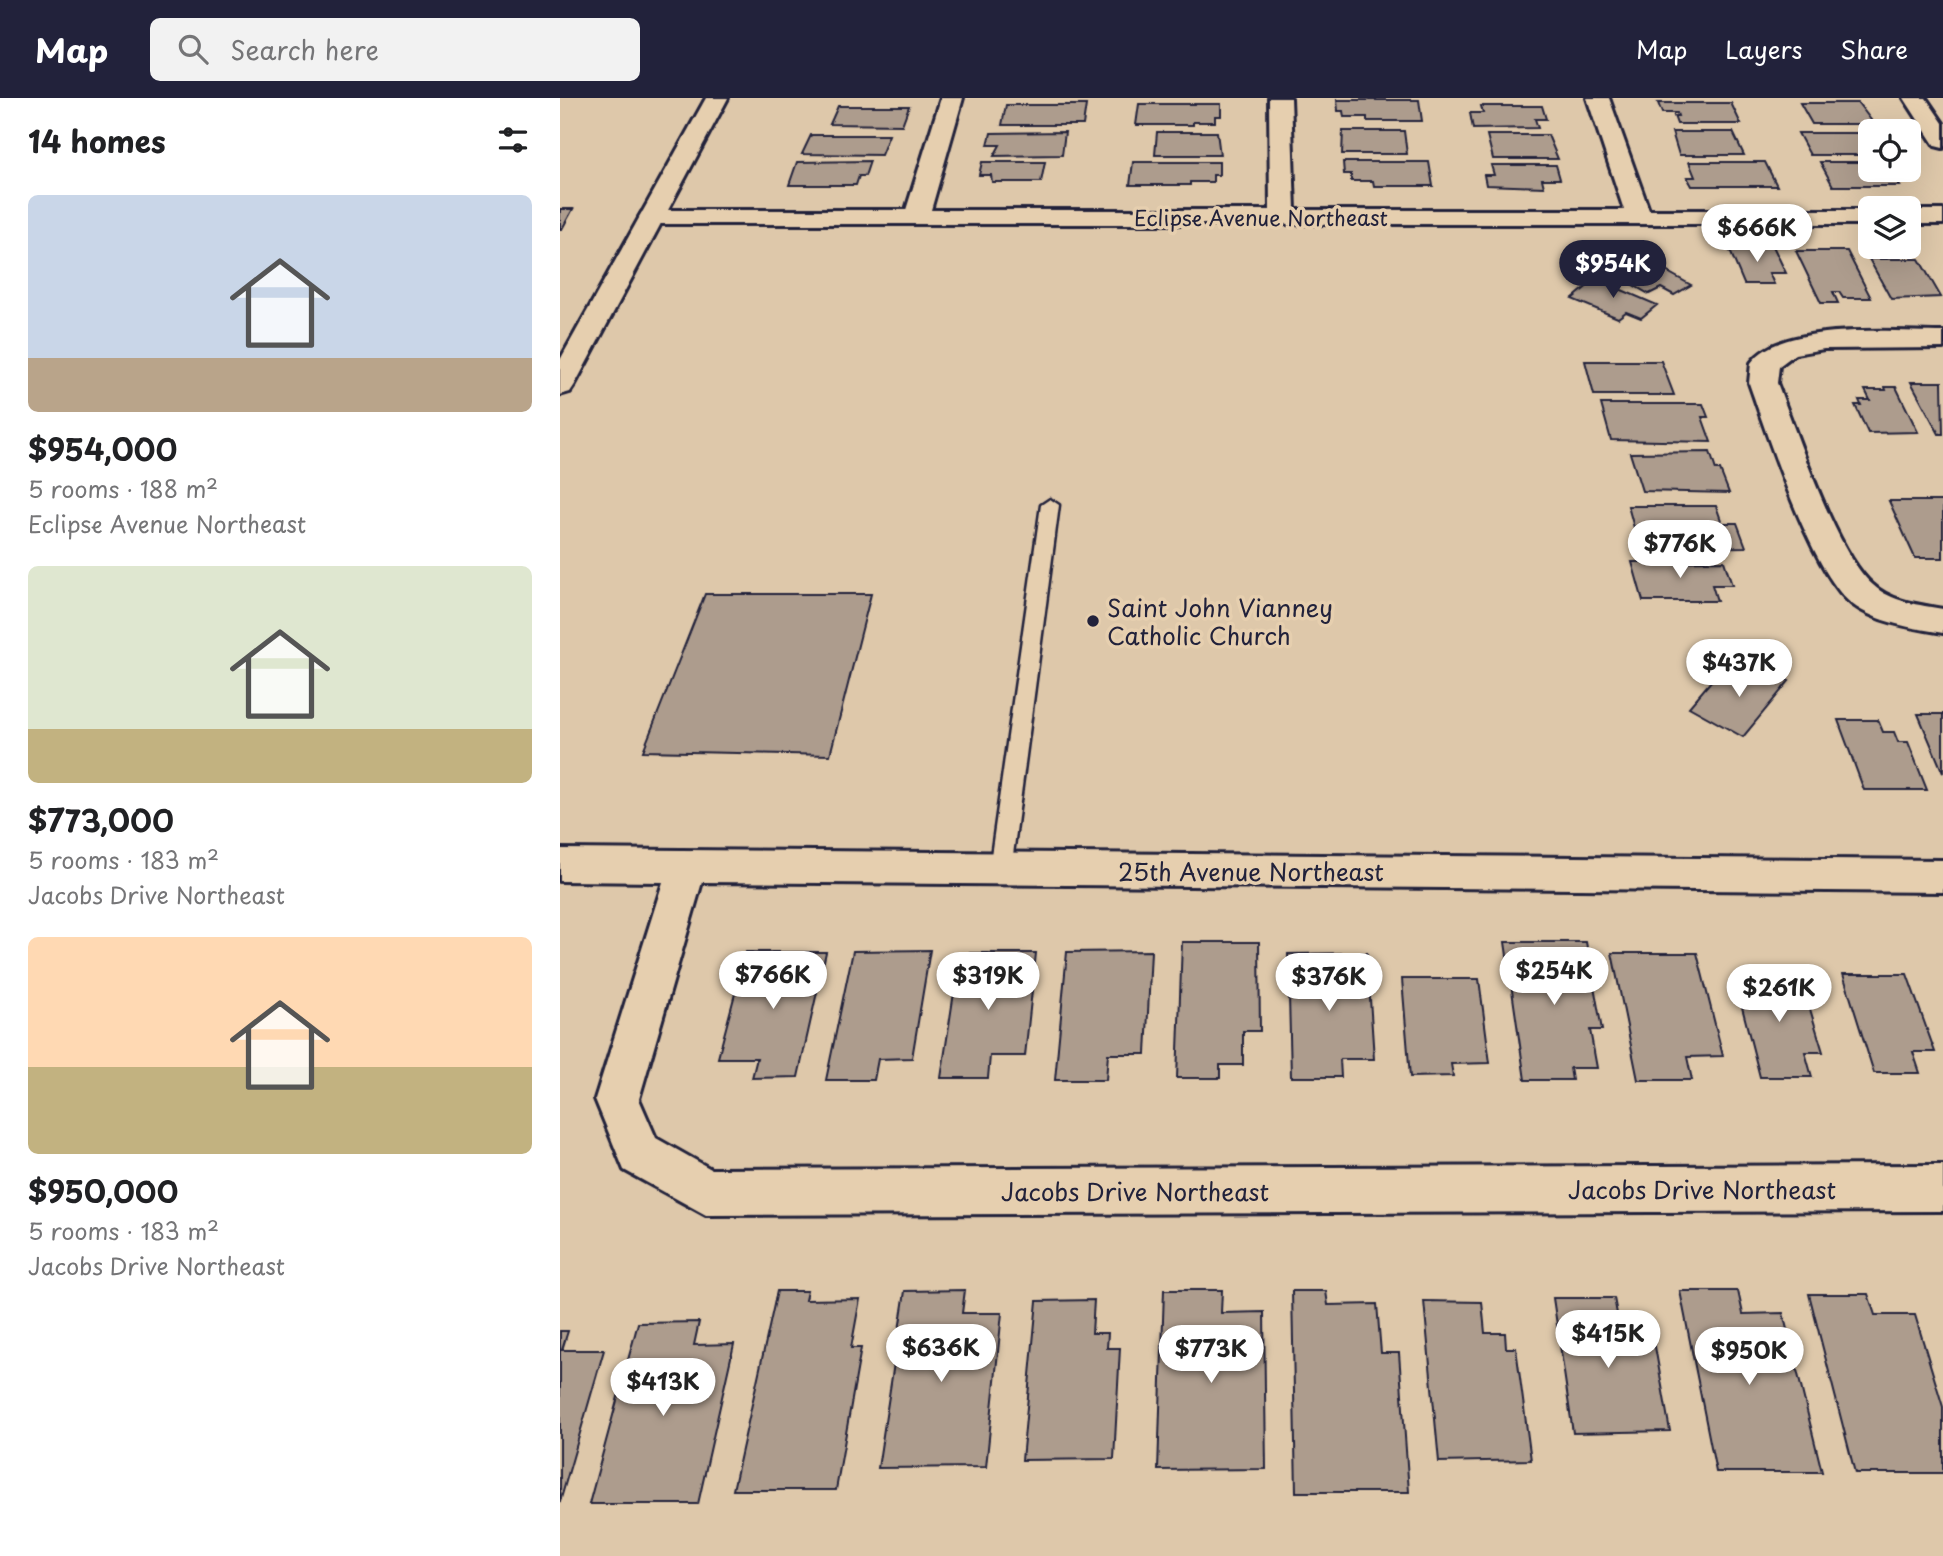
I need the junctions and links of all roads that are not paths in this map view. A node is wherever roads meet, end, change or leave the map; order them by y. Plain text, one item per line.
1 (717, 98) edge
2 (951, 98) edge
3 (1280, 98) edge
4 (1598, 98) edge
5 (1915, 98) edge
6 (1943, 141) edge
7 (651, 217) junction
8 (916, 217) junction
9 (1283, 217) junction
10 (1639, 217) junction
11 (1858, 217) edge
12 (1921, 217) edge
13 (1943, 217) edge
14 (1943, 340) edge
15 (560, 386) edge
16 (1050, 505) dead end
17 (1943, 621) edge
18 (560, 865) edge
19 (687, 866) junction
20 (1000, 870) junction
21 (1943, 876) edge
22 (1943, 1188) edge

1 - 7 street
2 - 8 street
3 - 9 street
4 - 10 street
5 - 6 street
7 - 8 street, Eclipse Avenue Northeast
7 - 15 street
8 - 9 street, Eclipse Avenue Northeast
9 - 10 street, Eclipse Avenue Northeast
10 - 11 street, Eclipse Avenue Northeast
12 - 13 street
14 - 17 street
16 - 20 lane
18 - 19 street, 25th Avenue Northeast
19 - 20 street, 25th Avenue Northeast
19 - 22 street, Jacobs Drive Northeast
20 - 21 street, 25th Avenue Northeast

